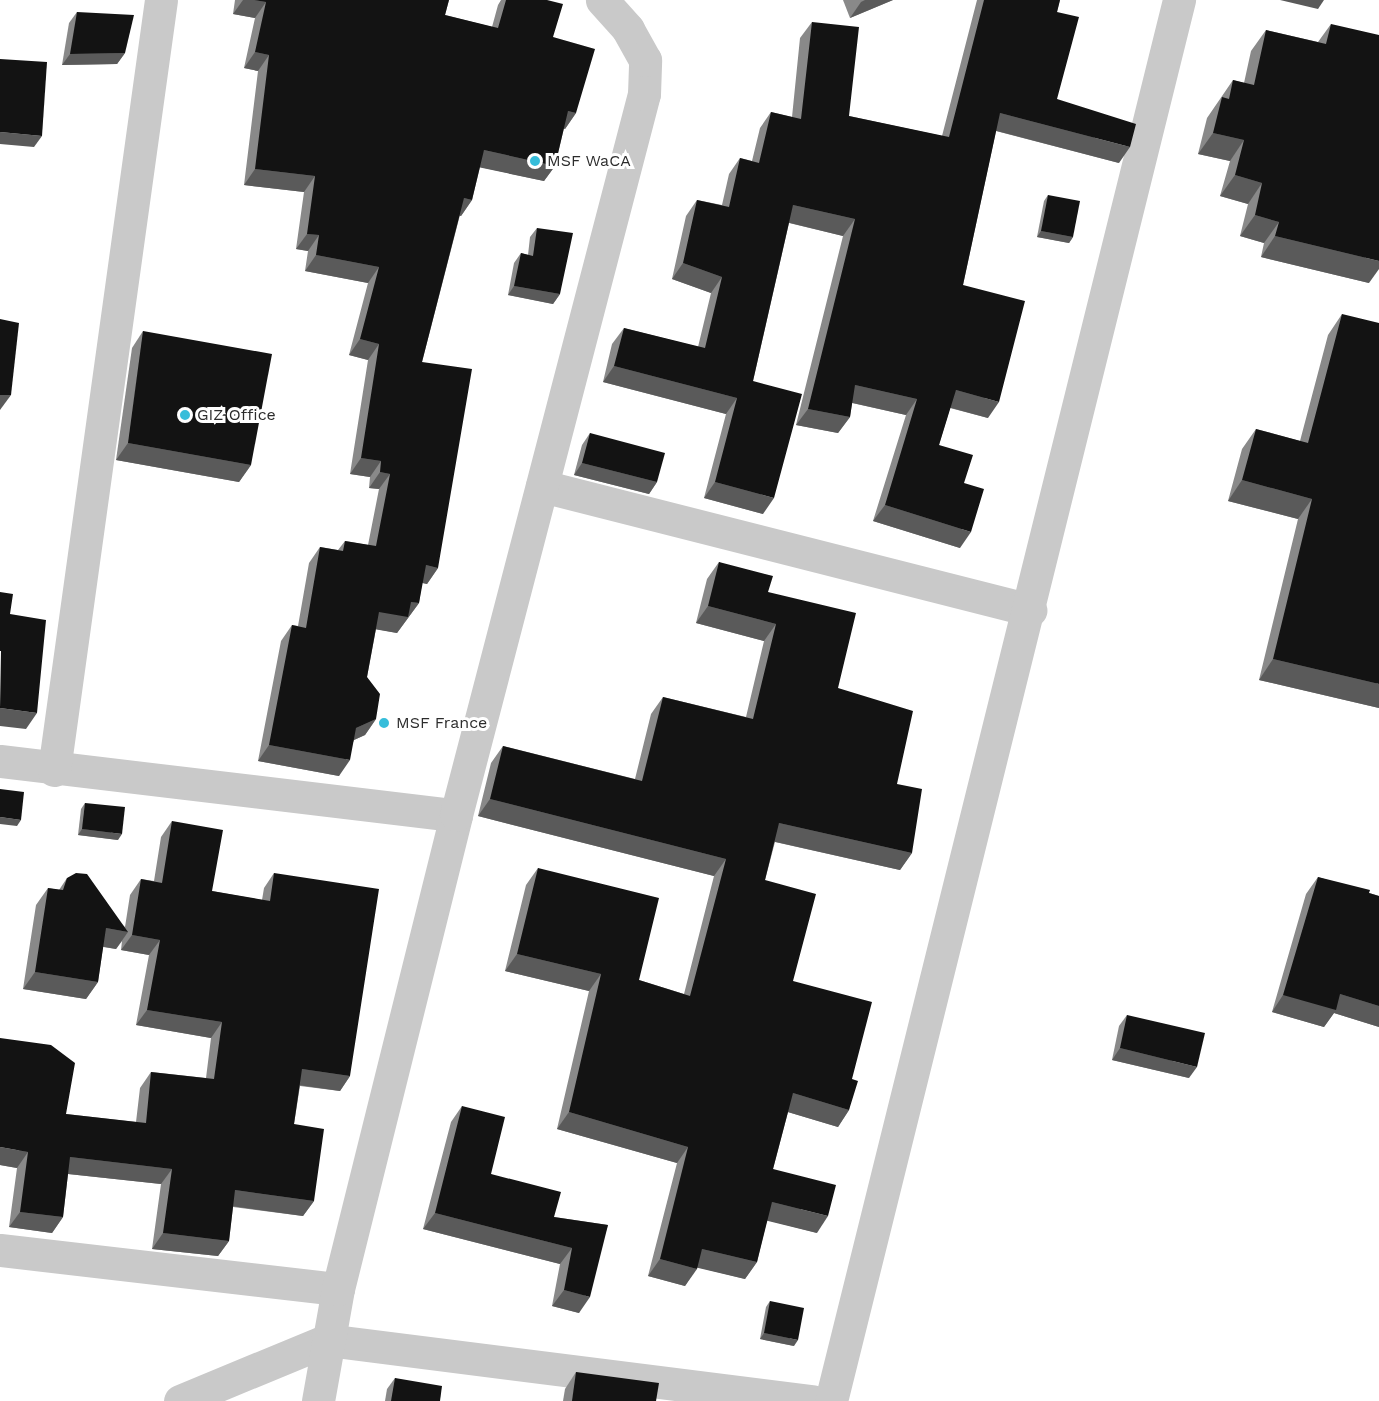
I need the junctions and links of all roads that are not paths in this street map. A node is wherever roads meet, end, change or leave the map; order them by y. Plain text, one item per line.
1 (161, 0) edge
2 (602, 0) edge
3 (1179, 0) edge
4 (542, 486) junction
5 (1030, 610) junction
6 (0, 761) edge
7 (54, 770) junction
8 (456, 815) junction
9 (0, 1250) edge
10 (338, 1289) junction
11 (327, 1340) junction
12 (180, 1401) edge
13 (318, 1401) edge
14 (813, 1401) edge
15 (831, 1401) edge

1 - 7 street
2 - 4 street
3 - 5 street
4 - 5 street
4 - 8 street
5 - 15 street
6 - 7 street
7 - 8 street
8 - 10 street
9 - 10 street
10 - 11 street
11 - 12 street
11 - 13 street
11 - 14 street

